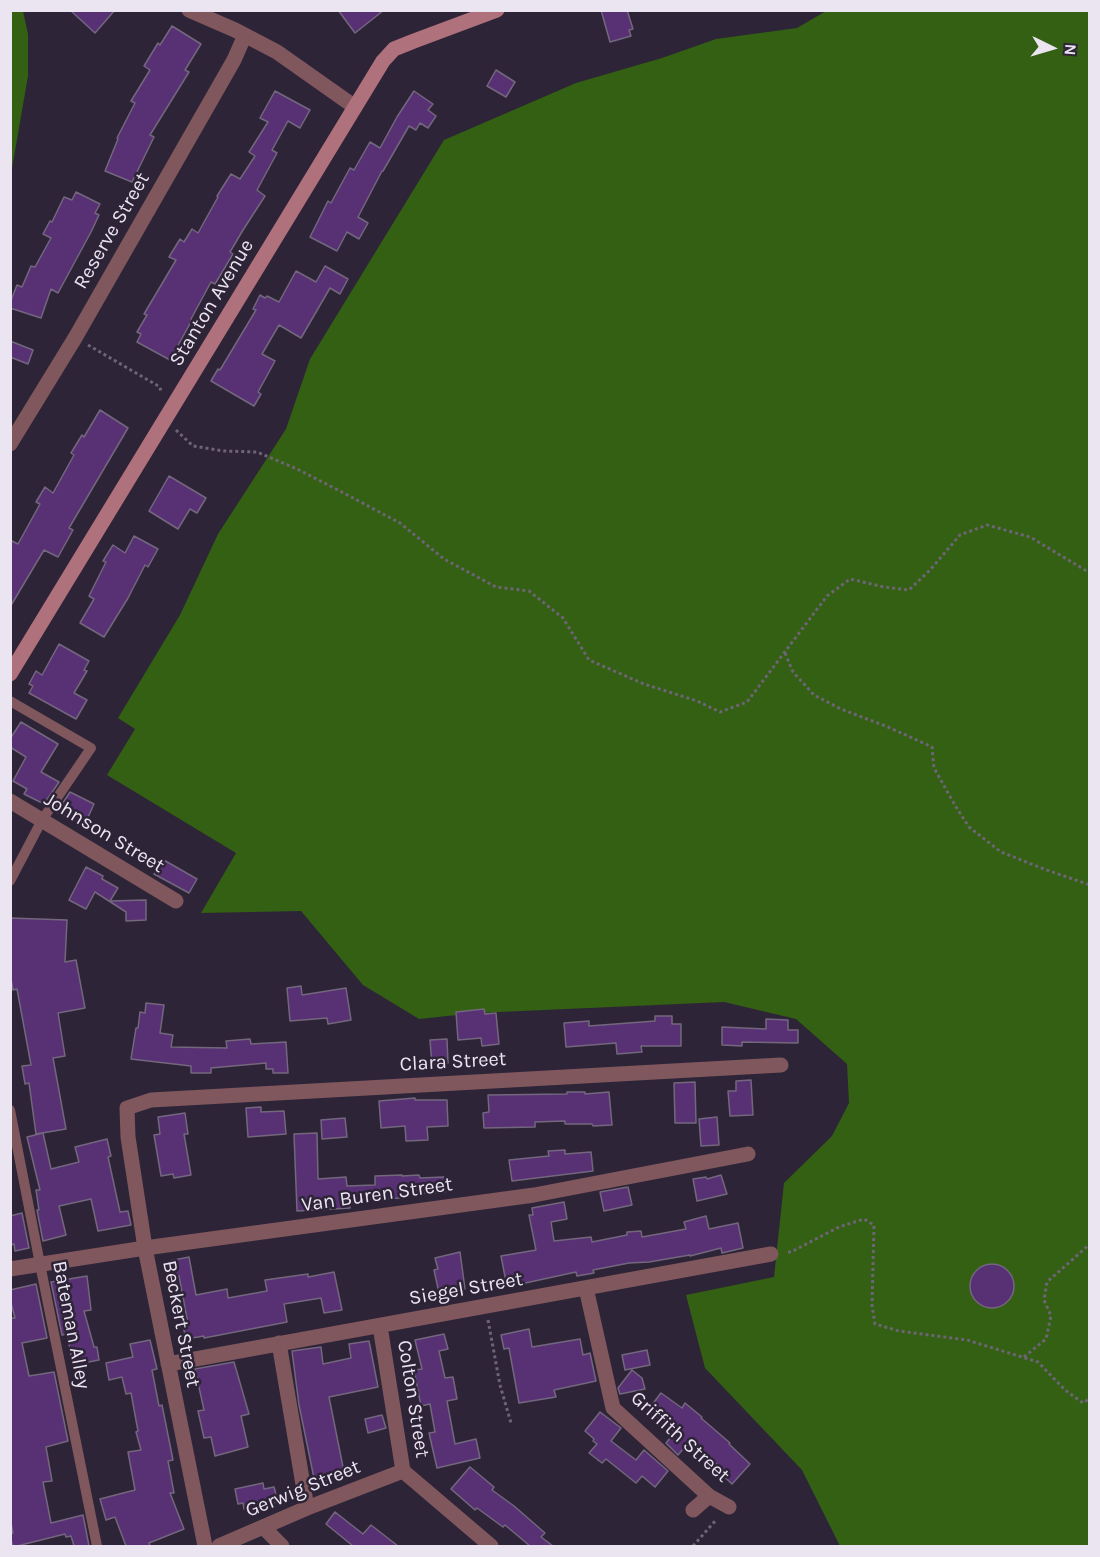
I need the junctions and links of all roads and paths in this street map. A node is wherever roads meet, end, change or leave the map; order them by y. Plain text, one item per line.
1 (189, 10) edge
2 (497, 10) edge
3 (245, 35) junction
4 (355, 107) junction
5 (75, 338) junction
6 (165, 420) junction
7 (10, 444) edge
8 (1089, 573) edge
9 (784, 652) junction
10 (10, 674) edge
11 (10, 701) edge
12 (10, 801) edge
13 (42, 820) junction
14 (10, 881) edge
15 (1089, 885) edge
16 (176, 901) dead end
17 (782, 1065) dead end
18 (127, 1107) joint
19 (10, 1110) edge
20 (748, 1154) dead end
21 (1089, 1244) edge
22 (145, 1248) junction
23 (771, 1254) joint
24 (40, 1264) junction
25 (10, 1269) edge
26 (586, 1288) junction
27 (485, 1307) junction
28 (380, 1326) junction
29 (279, 1342) junction
30 (1024, 1357) junction
31 (168, 1364) junction
32 (1089, 1398) edge
33 (511, 1423) dead end
34 (403, 1471) junction
35 (709, 1496) junction
36 (729, 1507) joint
37 (307, 1508) junction
38 (693, 1510) dead end
39 (263, 1527) junction
40 (97, 1546) edge
41 (205, 1546) edge
42 (219, 1546) edge
43 (282, 1546) edge
44 (491, 1546) edge
45 (693, 1546) edge

1 - 3 street
2 - 4 street, Stanton Avenue
3 - 4 street
3 - 5 street, Reserve Street
4 - 6 street, Stanton Avenue
5 - 6 path
5 - 7 street, Reserve Street
6 - 9 path
6 - 10 street, Stanton Avenue
8 - 9 path
9 - 15 path
11 - 13 lane
12 - 13 street, Johnson Street
13 - 14 lane
13 - 16 street, Johnson Street
17 - 18 street, Clara Street
18 - 22 street, Beckert Street
19 - 24 lane, Bateman Alley
20 - 22 street, Van Buren Street
21 - 30 path
22 - 24 street, Van Buren Street
22 - 31 street, Beckert Street
23 - 26 street, Siegel Street
23 - 30 path
24 - 25 street, Van Buren Street
24 - 40 lane, Bateman Alley
26 - 27 street, Siegel Street
26 - 35 street, Griffith Street
27 - 28 street, Siegel Street
27 - 33 path
28 - 29 street, Siegel Street
28 - 34 street, Colton Street
29 - 31 street, Siegel Street
29 - 37 street
30 - 32 path
31 - 41 street, Beckert Street
34 - 37 street, Gerwig Street
34 - 44 street, Colton Street
35 - 36 street, Griffith Street
35 - 38 street
36 - 45 path
37 - 39 street, Gerwig Street
39 - 42 street, Gerwig Street
39 - 43 street

